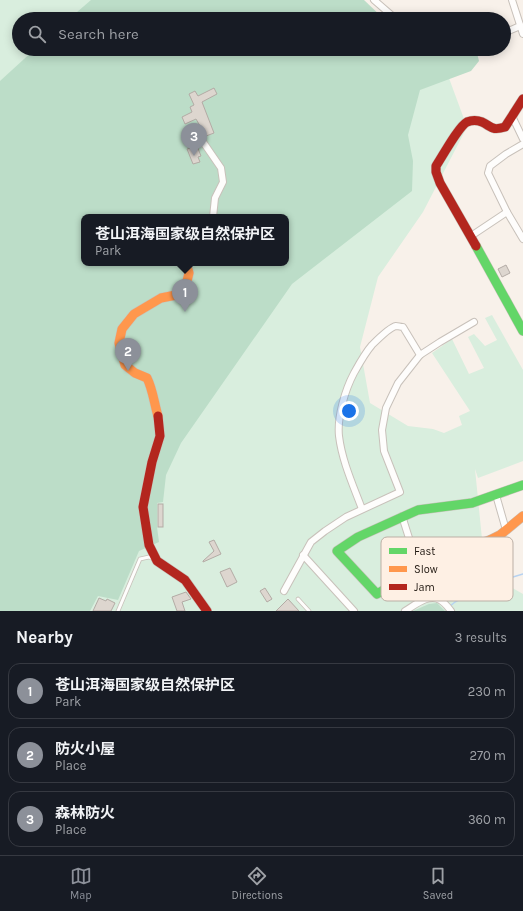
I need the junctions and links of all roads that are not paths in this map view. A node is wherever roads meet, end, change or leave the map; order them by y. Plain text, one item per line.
1 (374, 0) edge
2 (512, 0) edge
3 (388, 12) edge
4 (522, 26) edge
5 (511, 31) edge
6 (523, 34) edge
7 (523, 100) edge
8 (512, 116) junction
9 (201, 138) dead end
10 (523, 139) edge
11 (523, 144) edge
12 (507, 212) junction
13 (213, 214) edge
14 (471, 236) junction
15 (523, 239) edge
16 (187, 266) edge
17 (474, 322) dead end
18 (523, 331) edge
19 (420, 355) junction
20 (523, 485) edge
21 (496, 495) junction
22 (362, 509) junction
23 (402, 516) junction
24 (523, 516) edge
25 (506, 530) junction
26 (409, 537) edge
27 (496, 537) edge
28 (304, 555) junction
29 (157, 561) junction
30 (381, 591) edge
31 (284, 592) dead end
32 (298, 599) dead end
33 (423, 601) edge
34 (441, 601) edge
35 (306, 607) junction
36 (118, 611) edge
37 (207, 611) edge
38 (302, 611) edge
39 (310, 611) edge
40 (354, 611) edge
41 (406, 611) edge
42 (451, 611) edge

1 - 3 street
2 - 4 street
4 - 5 street
4 - 6 street
7 - 8 street
8 - 10 street
8 - 14 street
9 - 13 street
11 - 12 street
12 - 14 street
12 - 15 street
14 - 18 street
16 - 29 street
17 - 19 street
19 - 22 street
19 - 22 street
20 - 21 street
21 - 23 street
21 - 25 street
22 - 28 street
23 - 26 street
23 - 30 street
24 - 25 street
25 - 27 street
28 - 31 street
28 - 40 street
29 - 36 lane
29 - 37 street
32 - 35 lane
33 - 41 street
34 - 42 street
35 - 38 lane
35 - 39 lane

